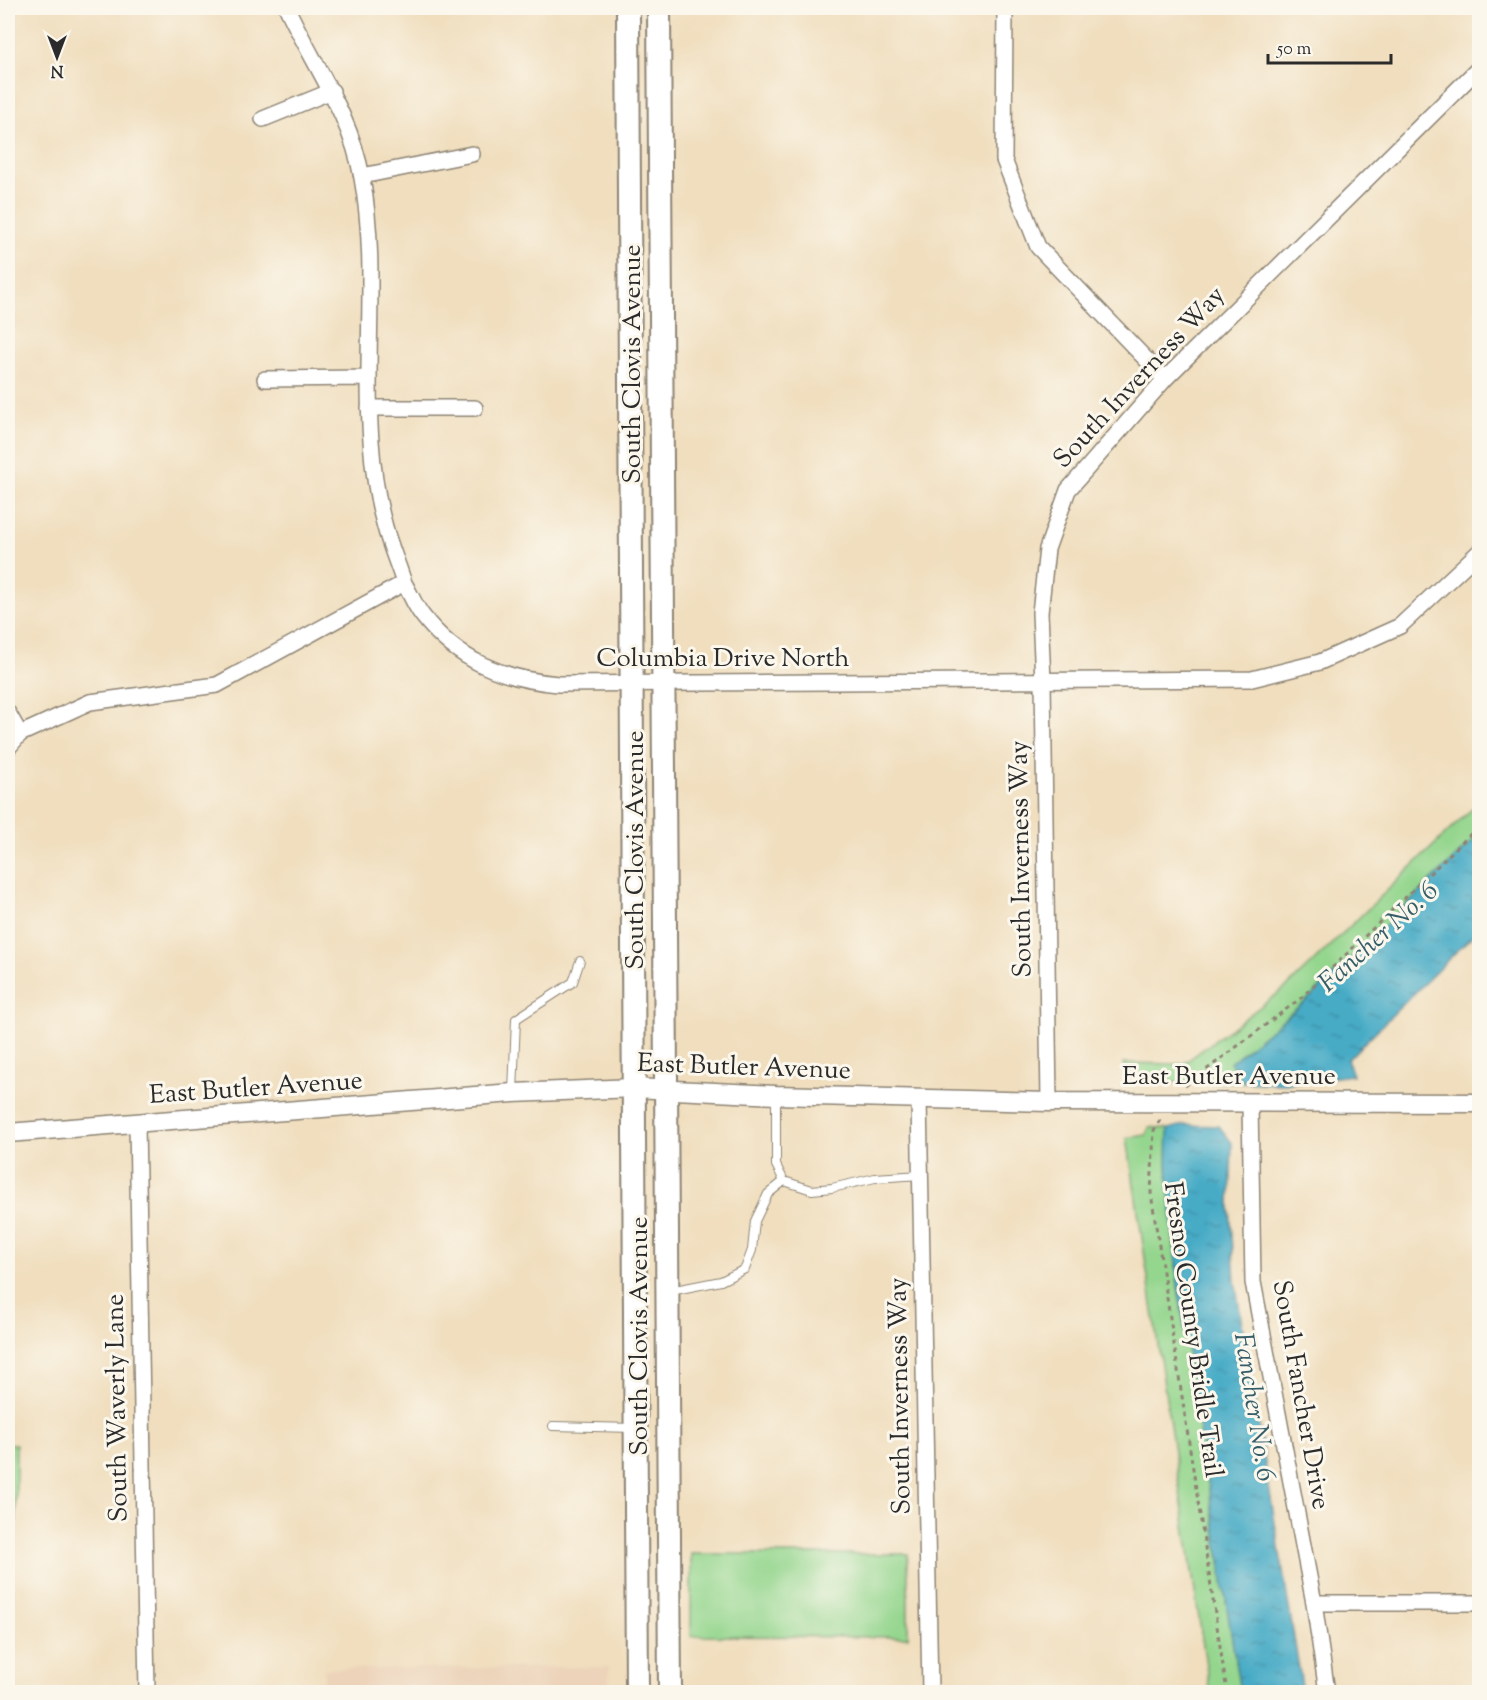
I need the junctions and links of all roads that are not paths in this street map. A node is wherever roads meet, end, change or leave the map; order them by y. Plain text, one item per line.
1 (287, 8) edge
2 (628, 8) edge
3 (659, 8) edge
4 (1005, 8) edge
5 (1479, 67) edge
6 (332, 91) junction
7 (263, 119) dead end
8 (472, 154) dead end
9 (362, 176) junction
10 (369, 378) junction
11 (265, 379) dead end
12 (1165, 379) junction
13 (369, 408) junction
14 (475, 408) dead end
15 (1479, 551) edge
16 (404, 583) junction
17 (1043, 681) junction
18 (664, 683) junction
19 (632, 684) junction
20 (8, 713) edge
21 (20, 734) junction
22 (8, 748) edge
23 (580, 961) dead end
24 (634, 1088) junction
25 (666, 1091) junction
26 (513, 1093) junction
27 (776, 1095) junction
28 (919, 1099) junction
29 (1049, 1102) junction
30 (1479, 1103) edge
31 (1250, 1104) junction
32 (137, 1123) junction
33 (8, 1133) edge
34 (921, 1174) junction
35 (783, 1181) junction
36 (668, 1292) junction
37 (553, 1426) dead end
38 (636, 1428) junction
39 (1314, 1603) junction
40 (1479, 1604) edge
41 (147, 1692) edge
42 (637, 1692) edge
43 (670, 1692) edge
44 (930, 1692) edge
45 (1327, 1692) edge

1 - 6 street
2 - 19 main road, South Clovis Avenue
3 - 18 main road, South Clovis Avenue
4 - 12 street
5 - 12 street, South Inverness Way
6 - 7 street
6 - 9 street
8 - 9 street
9 - 10 street
10 - 11 street
10 - 13 street
12 - 17 street, South Inverness Way
13 - 14 street
13 - 16 street
15 - 17 street, Columbia Drive North
16 - 19 street, Columbia Drive North
16 - 21 street
17 - 18 street, Columbia Drive North
17 - 29 street, South Inverness Way
18 - 19 street, Columbia Drive North
18 - 25 main road, South Clovis Avenue
19 - 24 main road, South Clovis Avenue
20 - 21 street
21 - 22 street
23 - 26 lane
24 - 25 street, East Butler Avenue
24 - 26 street, East Butler Avenue
24 - 38 main road, South Clovis Avenue
25 - 27 street, East Butler Avenue
25 - 36 main road, South Clovis Avenue
26 - 32 street, East Butler Avenue
27 - 28 street, East Butler Avenue
27 - 35 lane
28 - 29 street, East Butler Avenue
28 - 34 street, South Inverness Way
29 - 31 street, East Butler Avenue
30 - 31 street, East Butler Avenue
31 - 39 street, South Fancher Drive
32 - 33 street, East Butler Avenue
32 - 41 street, South Waverly Lane
34 - 35 lane
34 - 44 street, South Inverness Way
35 - 36 lane
36 - 43 main road, South Clovis Avenue
37 - 38 lane
38 - 42 main road, South Clovis Avenue
39 - 40 street
39 - 45 street, South Fancher Drive

